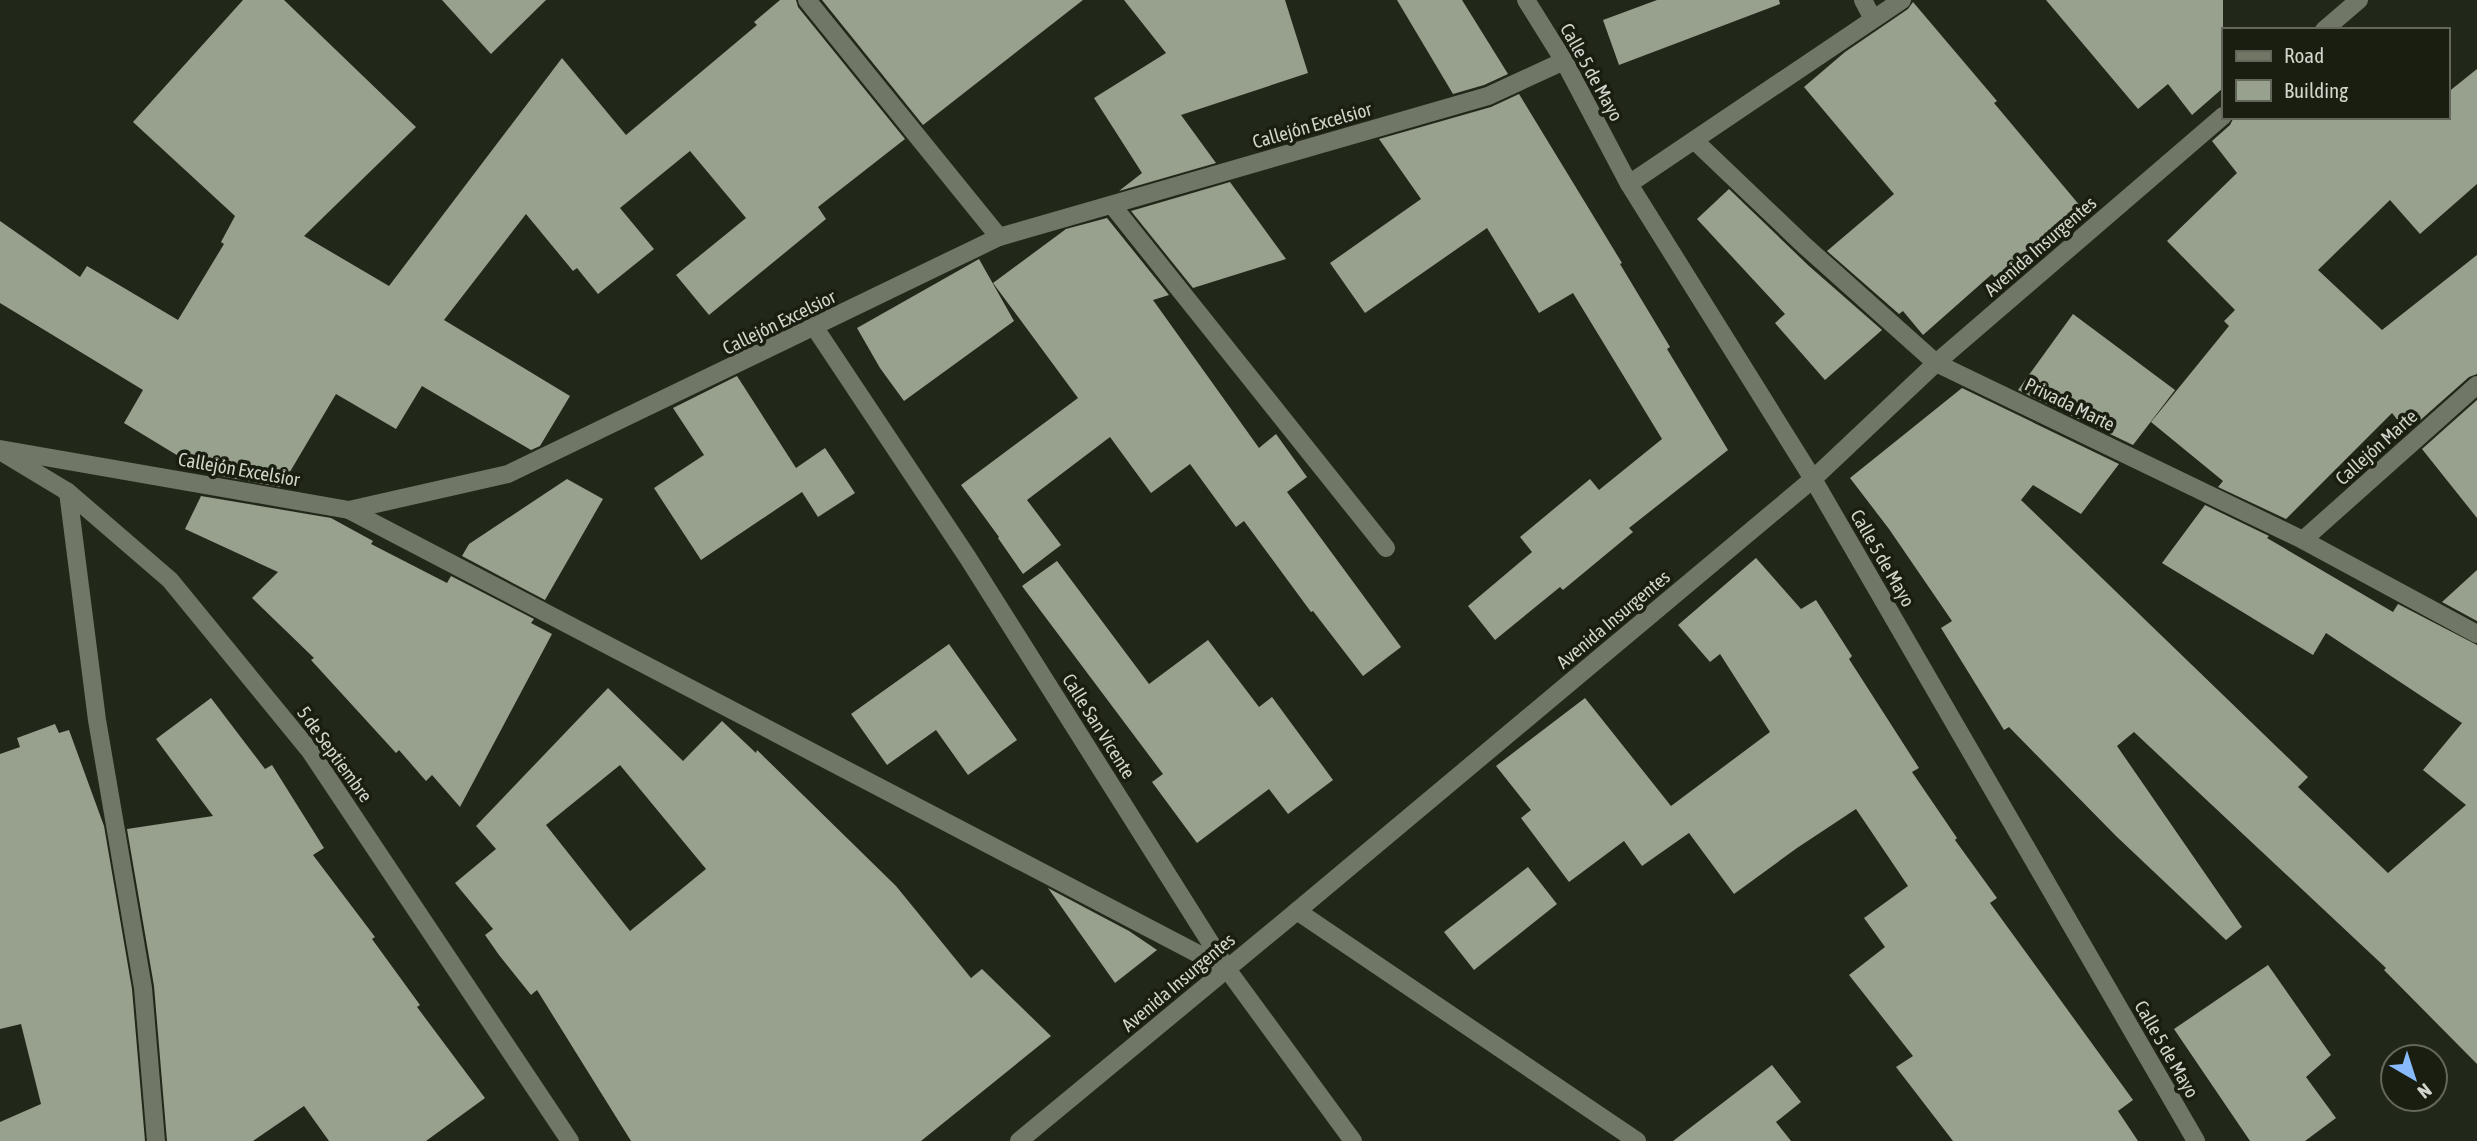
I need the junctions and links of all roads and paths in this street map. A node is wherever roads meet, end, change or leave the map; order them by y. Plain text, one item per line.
1 (807, 0) edge
2 (1526, 0) edge
3 (1863, 0) edge
4 (1902, 0) edge
5 (2359, 0) edge
6 (1873, 19) junction
7 (2326, 28) edge
8 (1564, 61) junction
9 (2222, 117) edge
10 (1695, 141) junction
11 (1629, 184) junction
12 (1112, 205) junction
13 (999, 237) junction
14 (815, 328) junction
15 (1936, 363) junction
16 (2477, 385) edge
17 (0, 450) edge
18 (1813, 479) junction
19 (68, 492) junction
20 (349, 510) junction
21 (2303, 540) junction
22 (1386, 548) dead end
23 (2477, 634) edge
24 (1297, 911) junction
25 (1227, 969) junction
26 (156, 1141) edge
27 (570, 1141) edge
28 (1019, 1141) edge
29 (1353, 1141) edge
30 (1637, 1141) edge
31 (2196, 1141) edge

1 - 13 street
2 - 8 street, Calle 5 de Mayo
3 - 6 street
4 - 6 street
5 - 7 street
6 - 10 street
8 - 11 street, Calle 5 de Mayo
8 - 12 street, Callejón Excelsior
9 - 15 street, Avenida Insurgentes
10 - 11 street
10 - 15 street, Privada Marte
11 - 18 street, Calle 5 de Mayo
12 - 13 street, Callejón Excelsior
12 - 22 street
13 - 14 street, Callejón Excelsior
14 - 20 street, Callejón Excelsior
14 - 25 street, Calle San Vicente
15 - 18 street, Avenida Insurgentes
15 - 21 street, Privada Marte
16 - 21 street, Callejón Marte
17 - 19 street, 5 de Septiembre
17 - 20 street, Callejón Excelsior
18 - 24 street, Avenida Insurgentes
18 - 31 street, Calle 5 de Mayo
19 - 26 street
19 - 27 street, 5 de Septiembre
20 - 25 street
21 - 23 street, Privada Marte
24 - 25 street, Avenida Insurgentes
24 - 30 street
25 - 28 street, Avenida Insurgentes
25 - 29 street, Calle San Vicente

